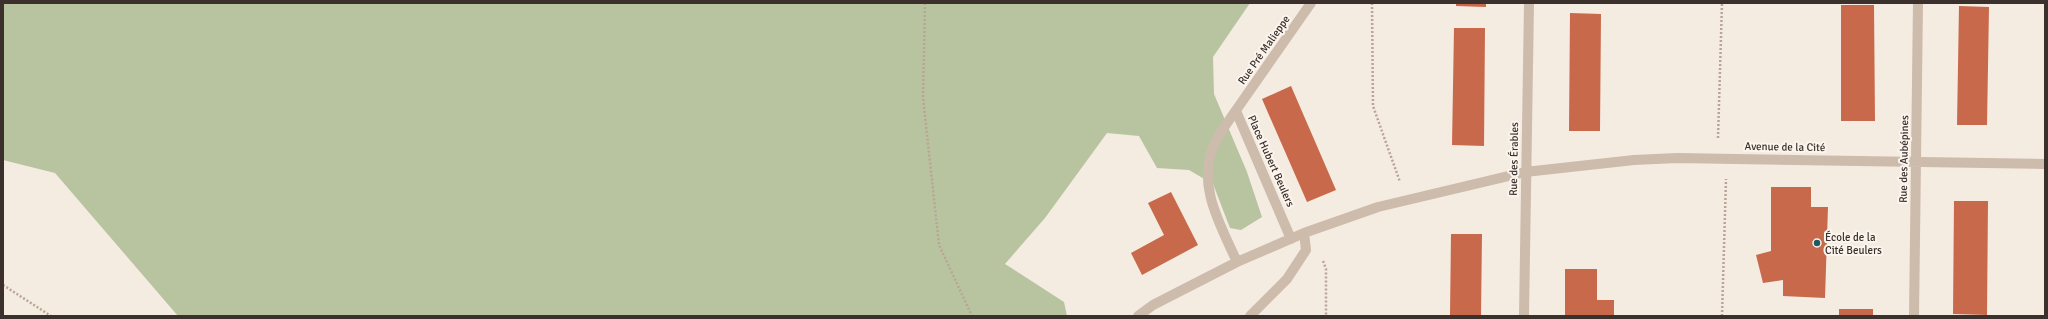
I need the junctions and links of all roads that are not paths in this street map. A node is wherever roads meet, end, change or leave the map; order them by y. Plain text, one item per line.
1 (1311, 3) edge
2 (1529, 3) edge
3 (1918, 3) edge
4 (1236, 111) junction
5 (1916, 162) junction
6 (2045, 164) edge
7 (1525, 172) junction
8 (1304, 233) junction
9 (1291, 239) junction
10 (1237, 262) junction
11 (1138, 316) edge
12 (1250, 316) edge
13 (1524, 316) edge
14 (1914, 316) edge

1 - 4 street, Rue Pré Malieppe
2 - 7 street, Rue des Érables
3 - 5 street, Rue des Aubépines
4 - 9 street, Place Hubert Beulers
4 - 10 street, Place Hubert Beulers
5 - 6 street, Avenue de la Cité
5 - 7 street, Avenue de la Cité
5 - 14 street, Rue des Aubépines
7 - 8 street
7 - 13 street, Rue des Érables
8 - 9 street
8 - 12 street
9 - 10 street
10 - 11 street

